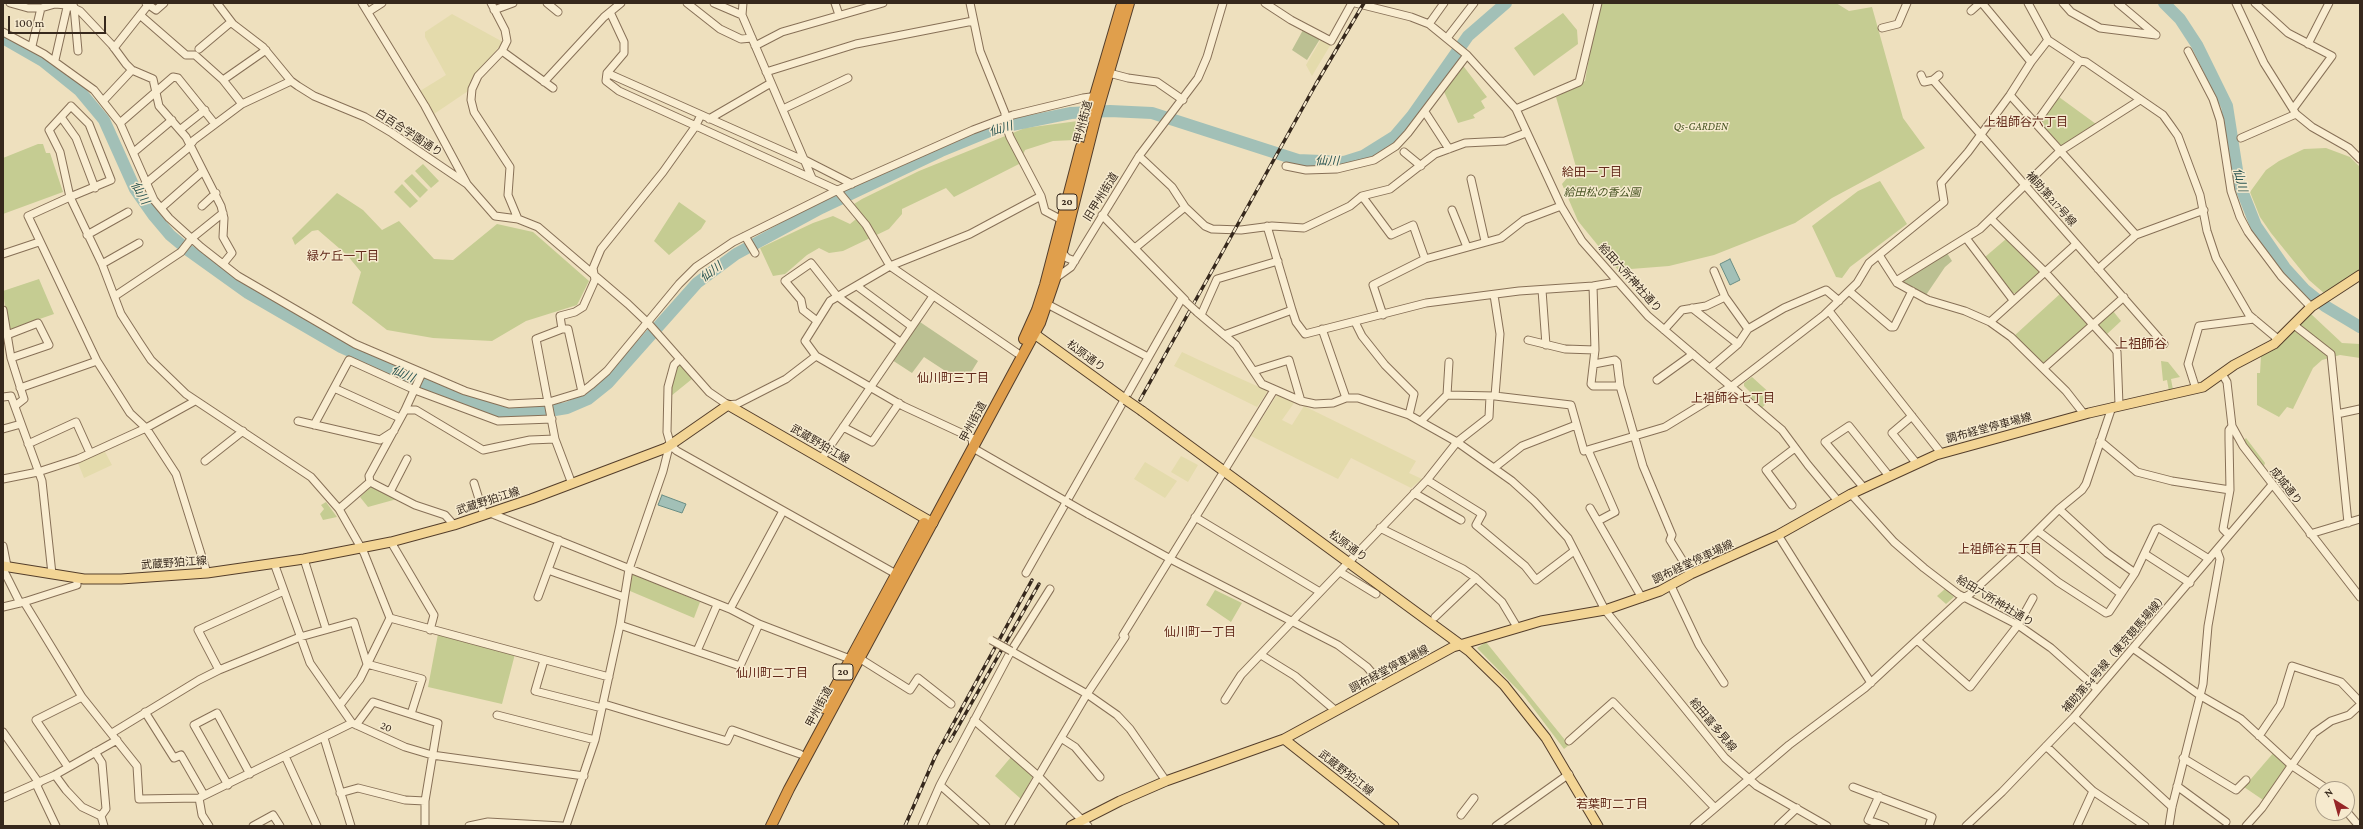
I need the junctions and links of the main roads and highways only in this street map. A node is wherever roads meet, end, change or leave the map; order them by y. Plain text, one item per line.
1 (1122, 4) edge
2 (1098, 99) junction
3 (1092, 117) junction
4 (2360, 275) edge
5 (1032, 332) junction
6 (973, 443) junction
7 (929, 521) junction
8 (4, 567) edge
9 (1460, 646) junction
10 (855, 658) junction
11 (1284, 739) junction
12 (1086, 823) edge
13 (765, 826) edge
14 (771, 826) edge
15 (1071, 826) edge
16 (1394, 826) edge
17 (1598, 826) edge

1 - 2 highway, 甲州街道 / 20
1 - 2 highway, 甲州街道 / 20
2 - 3 highway, 甲州街道 / 20
3 - 5 highway, 甲州街道 / 20
3 - 5 highway, 甲州街道 / 20
4 - 9 main road, 調布経堂停車場線
5 - 6 highway, 甲州街道 / 20
5 - 6 highway, 甲州街道 / 20
5 - 9 main road, 松原通り, bridge
6 - 7 highway, 甲州街道 / 20
7 - 8 main road, 武蔵野狛江線
7 - 10 highway, 甲州街道 / 20
7 - 10 highway, 甲州街道 / 20
9 - 11 main road, 調布経堂停車場線
9 - 17 main road, 松原通り
10 - 13 highway, 甲州街道 / 20
10 - 14 highway, 甲州街道 / 20
11 - 12 main road, 調布経堂停車場線
11 - 16 main road, 武蔵野狛江線
12 - 15 main road, 調布経堂停車場線

